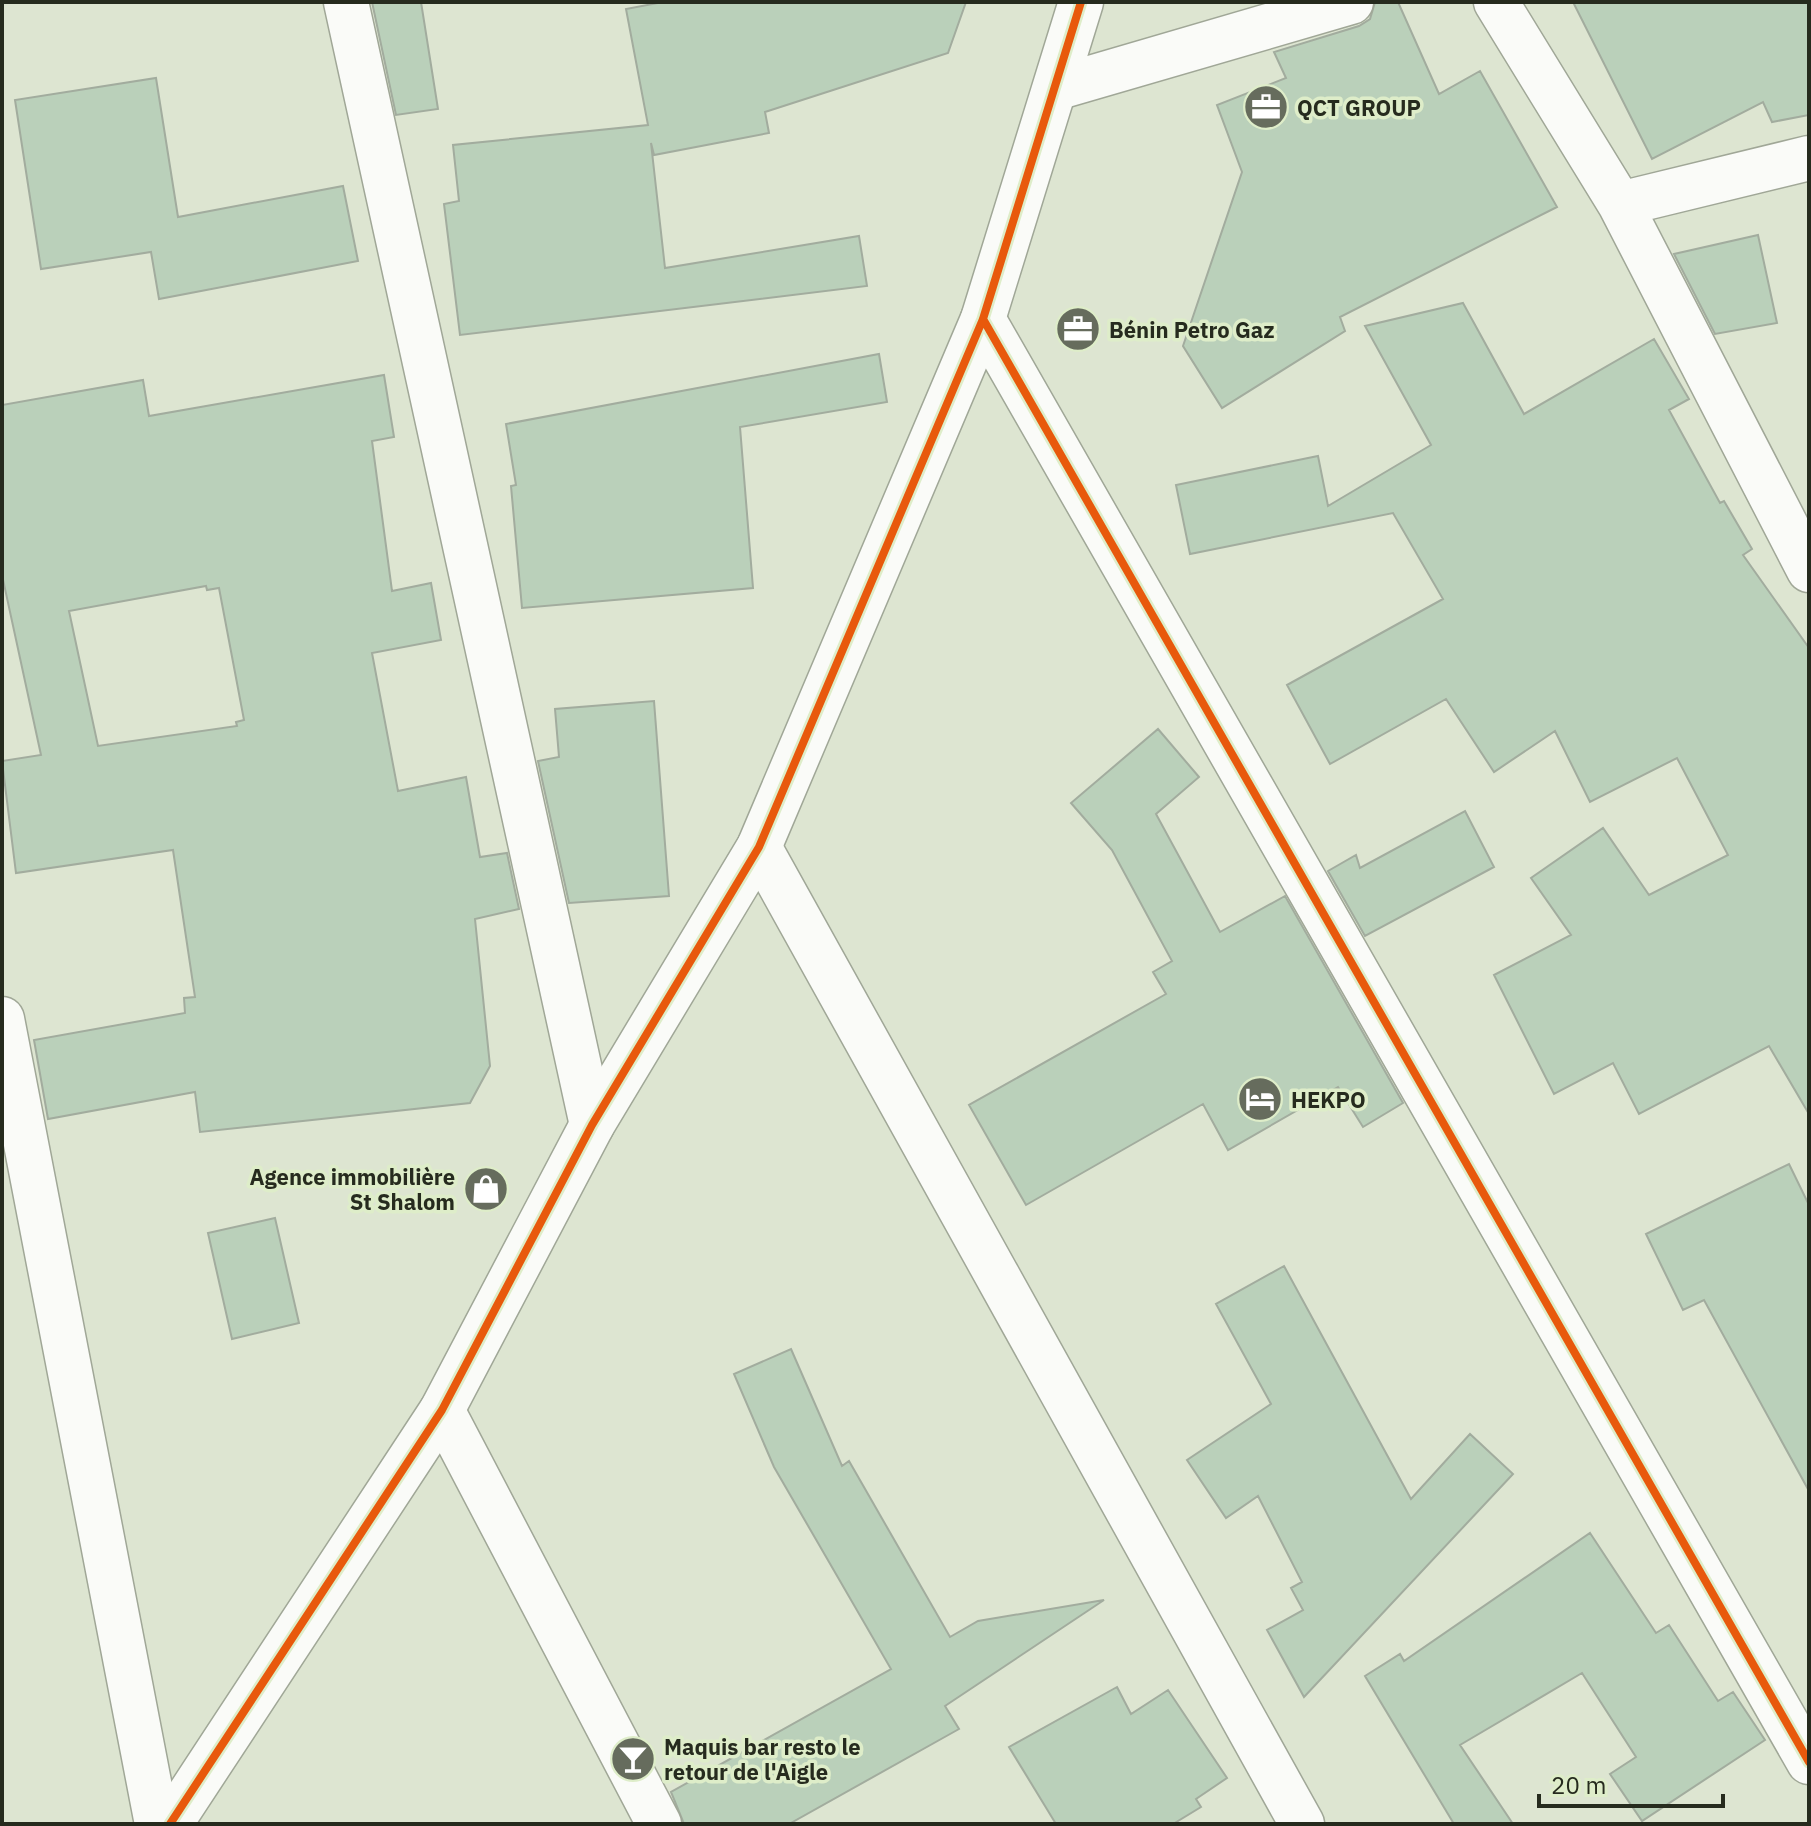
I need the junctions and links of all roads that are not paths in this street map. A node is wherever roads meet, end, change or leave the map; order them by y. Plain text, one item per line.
1 (346, 2) edge
2 (1081, 2) edge
3 (1351, 2) edge
4 (1496, 2) edge
5 (1056, 88) junction
6 (1809, 158) edge
7 (1620, 204) junction
8 (983, 319) junction
9 (1809, 570) edge
10 (759, 847) junction
11 (2, 1019) edge
12 (11, 1096) edge
13 (592, 1125) junction
14 (442, 1410) junction
15 (1809, 1762) edge
16 (157, 1824) edge
17 (170, 1824) edge
18 (659, 1824) edge
19 (1302, 1824) edge

1 - 13 street
2 - 5 street
3 - 5 street
4 - 7 street
5 - 8 street
6 - 7 street
7 - 9 street
8 - 10 street
8 - 15 street
10 - 13 street
10 - 19 street
11 - 12 street
12 - 16 street
13 - 14 street
14 - 17 street
14 - 18 street

